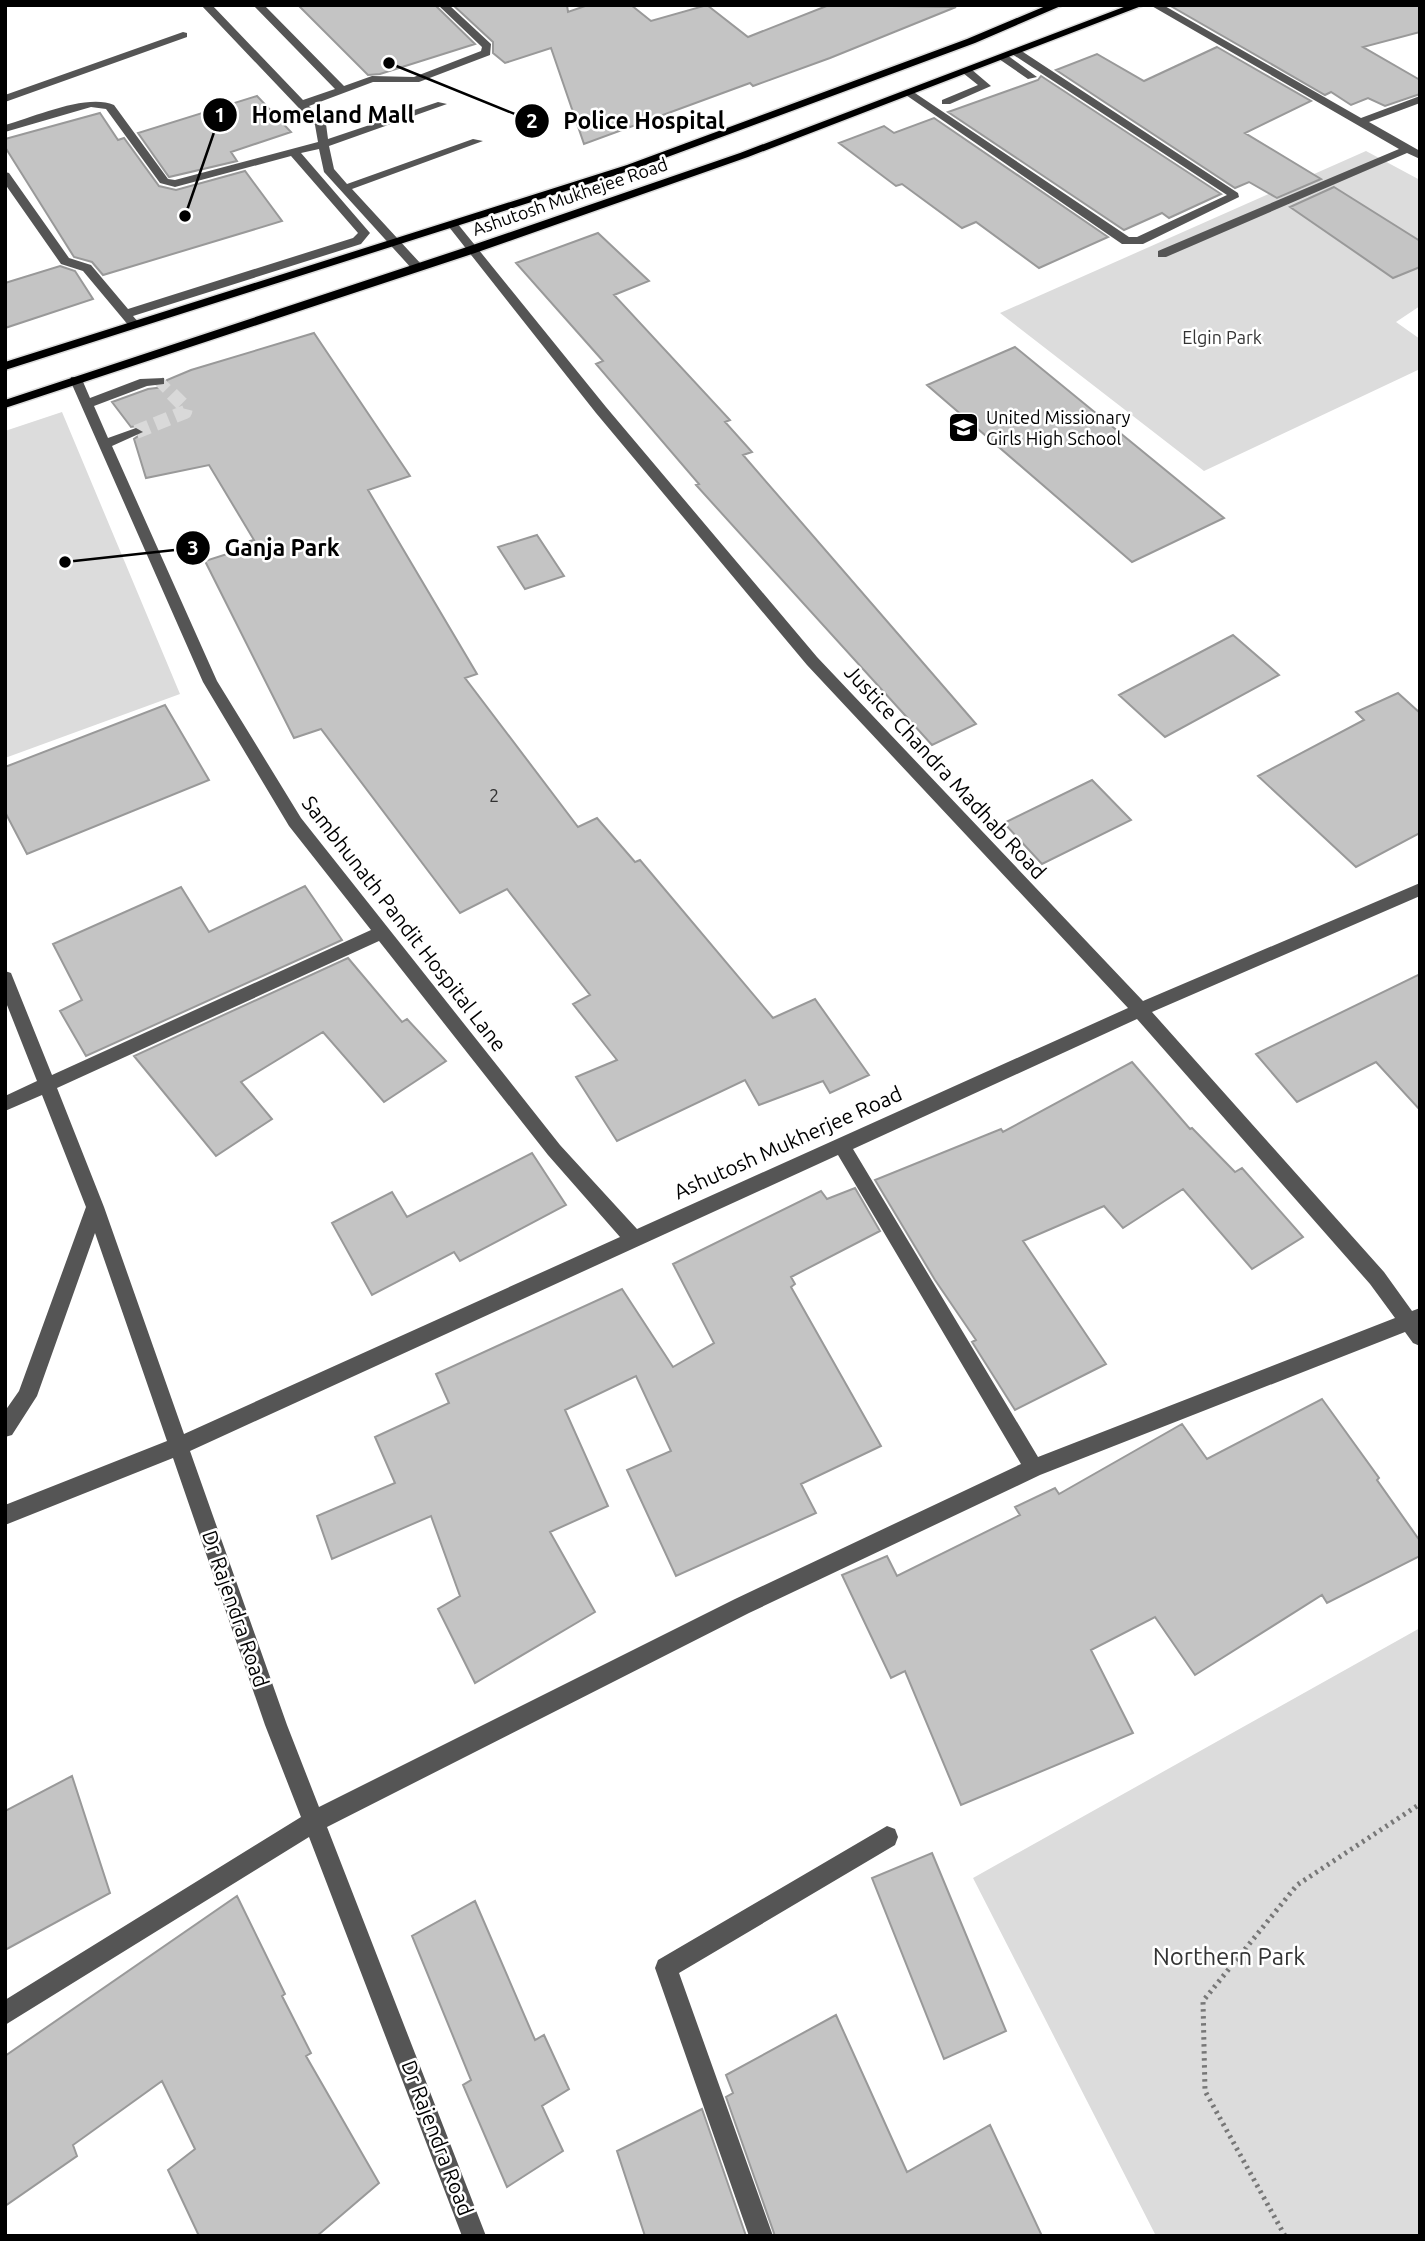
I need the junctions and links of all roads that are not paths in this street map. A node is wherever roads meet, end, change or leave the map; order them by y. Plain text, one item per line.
1 (206, 5) edge
2 (258, 5) edge
3 (443, 5) edge
4 (1058, 5) edge
5 (1139, 5) edge
6 (1155, 5) edge
7 (183, 35) dead end
8 (1017, 52) junction
9 (1003, 57) junction
10 (1032, 62) junction
11 (1018, 67) junction
12 (967, 71) junction
13 (1032, 77) dead end
14 (342, 90) junction
15 (908, 93) junction
16 (5, 99) edge
17 (1420, 99) edge
18 (946, 102) dead end
19 (442, 104) dead end
20 (300, 105) junction
21 (1360, 122) junction
22 (5, 129) edge
23 (477, 141) dead end
24 (323, 144) junction
25 (1408, 149) junction
26 (294, 152) junction
27 (1420, 156) edge
28 (5, 175) edge
29 (345, 188) junction
30 (453, 225) junction
31 (396, 242) junction
32 (471, 250) junction
33 (1162, 254) dead end
34 (417, 267) junction
35 (130, 319) junction
36 (5, 366) edge
37 (76, 380) junction
38 (159, 382) dead end
39 (5, 404) edge
40 (87, 404) junction
41 (136, 432) tunnel mouth
42 (105, 444) junction
43 (1420, 889) edge
44 (383, 932) junction
45 (5, 978) edge
46 (1140, 1010) junction
47 (47, 1084) junction
48 (5, 1104) edge
49 (841, 1145) junction
50 (95, 1207) junction
51 (633, 1238) junction
52 (1416, 1325) edge
53 (5, 1428) edge
54 (179, 1446) junction
55 (1034, 1468) junction
56 (5, 1515) edge
57 (313, 1822) junction
58 (887, 1837) dead end
59 (5, 2013) edge
60 (474, 2236) edge
61 (761, 2236) edge

1 - 20 street
2 - 14 street
3 - 14 street
4 - 30 main road, Ashutosh Mukhejee Road
5 - 8 main road, Ashutosh Mukhejee Road
6 - 21 street
7 - 16 street
8 - 9 main road, Ashutosh Mukhejee Road
8 - 10 street
9 - 11 street
9 - 12 main road, Ashutosh Mukhejee Road
10 - 11 street
10 - 15 street
11 - 13 street
12 - 15 main road, Ashutosh Mukhejee Road
12 - 18 street
14 - 20 street
15 - 32 main road, Ashutosh Mukhejee Road
17 - 21 street
19 - 24 street
20 - 24 street
21 - 25 street
22 - 26 street
23 - 29 street
24 - 26 street
24 - 29 street
25 - 27 street
25 - 33 street
26 - 35 street
28 - 35 street
29 - 31 street
30 - 31 main road, Ashutosh Mukhejee Road
30 - 32 street, Justice Chandra Madhab Road
31 - 34 street
31 - 35 main road, Ashutosh Mukhejee Road
32 - 34 main road, Ashutosh Mukhejee Road
32 - 46 street, Justice Chandra Madhab Road
34 - 37 main road, Ashutosh Mukhejee Road
35 - 36 main road, Ashutosh Mukhejee Road
37 - 39 main road, Ashutosh Mukhejee Road
37 - 40 street, Sambhunath Pandit Hospital Lane
38 - 40 street
40 - 42 street, Sambhunath Pandit Hospital Lane
41 - 42 street
42 - 44 street, Sambhunath Pandit Hospital Lane
43 - 46 street, Ashutosh Mukherjee Road
44 - 47 street
44 - 51 street, Sambhunath Pandit Hospital Lane
45 - 47 street, Dr Rajendra Road
46 - 49 street, Ashutosh Mukherjee Road
46 - 52 street, Justice Chandra Madhab Road
47 - 48 street
47 - 50 street, Dr Rajendra Road
49 - 51 street, Ashutosh Mukherjee Road
49 - 55 street
50 - 53 street
50 - 54 street, Dr Rajendra Road
51 - 54 street, Ashutosh Mukherjee Road
52 - 55 street
54 - 56 street, Ashutosh Mukherjee Road
54 - 57 street, Dr Rajendra Road
55 - 57 street
57 - 59 street
57 - 60 street, Dr Rajendra Road
58 - 61 street

